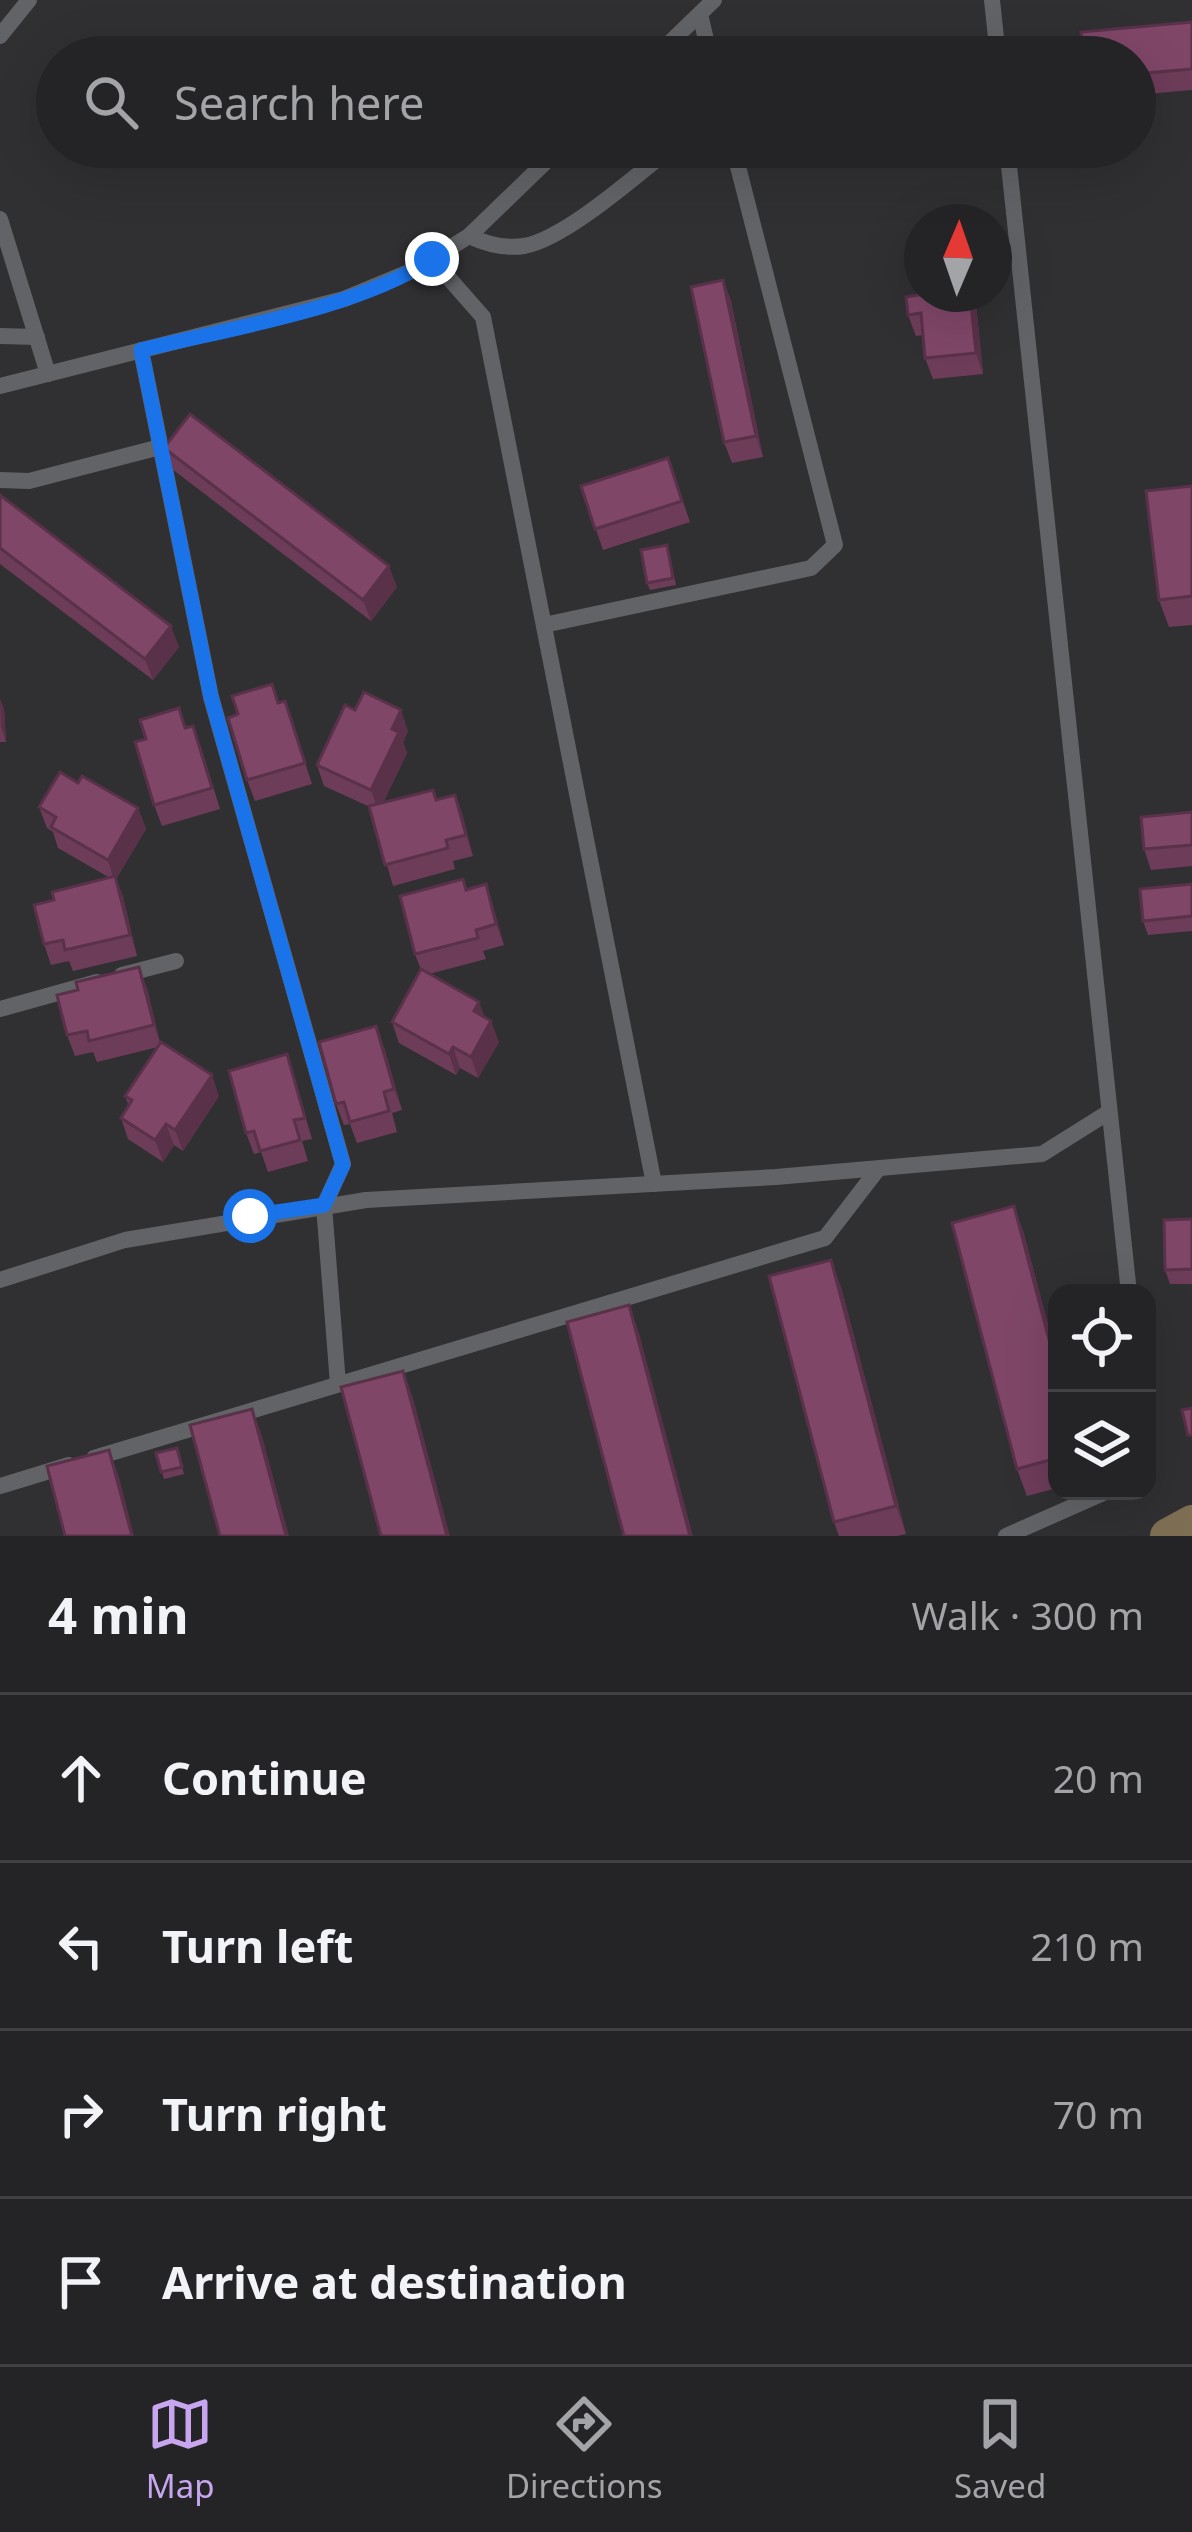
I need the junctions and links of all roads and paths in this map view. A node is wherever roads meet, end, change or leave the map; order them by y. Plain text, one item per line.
1 (29, 0) edge
2 (714, 0) edge
3 (992, 0) edge
4 (700, 14) junction
5 (0, 36) edge
6 (677, 36) edge
7 (705, 36) edge
8 (996, 36) edge
9 (539, 168) edge
10 (645, 168) edge
11 (739, 168) edge
12 (1009, 168) edge
13 (0, 219) edge
14 (469, 236) junction
15 (432, 259) junction
16 (0, 336) edge
17 (37, 337) junction
18 (141, 350) junction
19 (48, 374) junction
20 (0, 386) edge
21 (160, 447) junction
22 (0, 480) edge
23 (544, 625) junction
24 (176, 961) dead end
25 (0, 1009) edge
26 (1109, 1112) junction
27 (878, 1168) junction
28 (654, 1184) junction
29 (324, 1205) junction
30 (0, 1280) edge
31 (1129, 1284) edge
32 (338, 1384) junction
33 (0, 1486) edge
34 (1088, 1500) edge
35 (1192, 1523) edge
36 (1006, 1536) edge
37 (1168, 1536) edge

1 - 5 lane
2 - 4 lane
3 - 8 lane
4 - 6 lane
4 - 7 lane
9 - 14 lane
10 - 14 lane
11 - 23 lane
12 - 26 lane
13 - 17 lane
14 - 15 lane
15 - 18 lane
15 - 23 lane
16 - 17 lane
17 - 19 lane
18 - 19 lane
18 - 21 lane
19 - 20 lane
21 - 22 lane
21 - 29 lane
23 - 28 lane
24 - 25 lane
26 - 27 lane
26 - 31 lane
27 - 28 lane
27 - 32 lane
28 - 29 lane
29 - 30 lane
29 - 32 lane
32 - 33 lane
34 - 36 lane
35 - 37 main road

